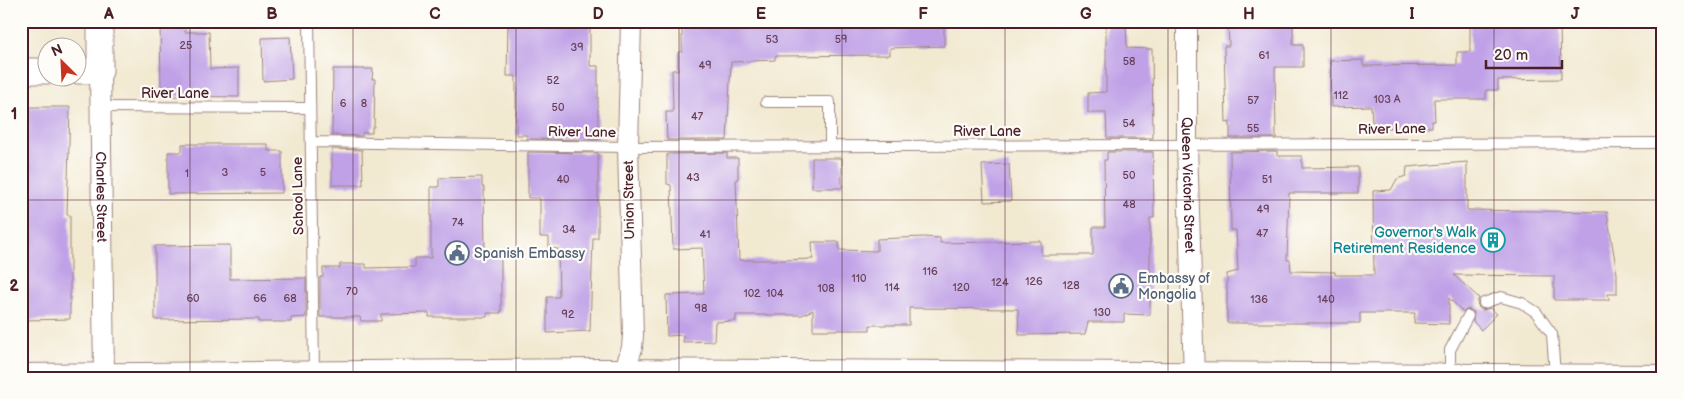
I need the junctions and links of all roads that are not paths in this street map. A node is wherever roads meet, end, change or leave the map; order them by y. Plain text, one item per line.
1 (100, 21) edge
2 (309, 21) edge
3 (631, 21) edge
4 (1187, 21) edge
5 (21, 71) edge
6 (38, 71) edge
7 (88, 71) edge
8 (766, 102) dead end
9 (100, 106) junction
10 (309, 108) junction
11 (312, 142) junction
12 (1663, 143) edge
13 (1187, 144) junction
14 (830, 146) junction
15 (628, 147) junction
16 (1484, 303) dead end
17 (1468, 316) dead end
18 (314, 370) junction
19 (21, 374) edge
20 (104, 374) junction
21 (623, 374) edge
22 (1450, 374) junction
23 (1194, 375) edge
24 (1555, 375) junction
25 (1663, 375) edge

1 - 7 street, Charles Street
2 - 10 lane, School Lane
3 - 15 street, Union Street
4 - 13 street, Queen Victoria Street
5 - 6 street
7 - 9 street, Charles Street
8 - 14 lane
9 - 10 lane, River Lane
9 - 20 street, Charles Street
10 - 11 lane, School Lane
11 - 15 lane, River Lane
11 - 18 lane, School Lane
12 - 13 lane, River Lane
13 - 14 lane, River Lane
13 - 23 street, Queen Victoria Street
14 - 15 lane, River Lane
15 - 21 street, Union Street
16 - 24 lane
17 - 22 lane
18 - 20 street
18 - 21 street
19 - 20 street
21 - 23 street
22 - 23 street
22 - 24 street
24 - 25 street

